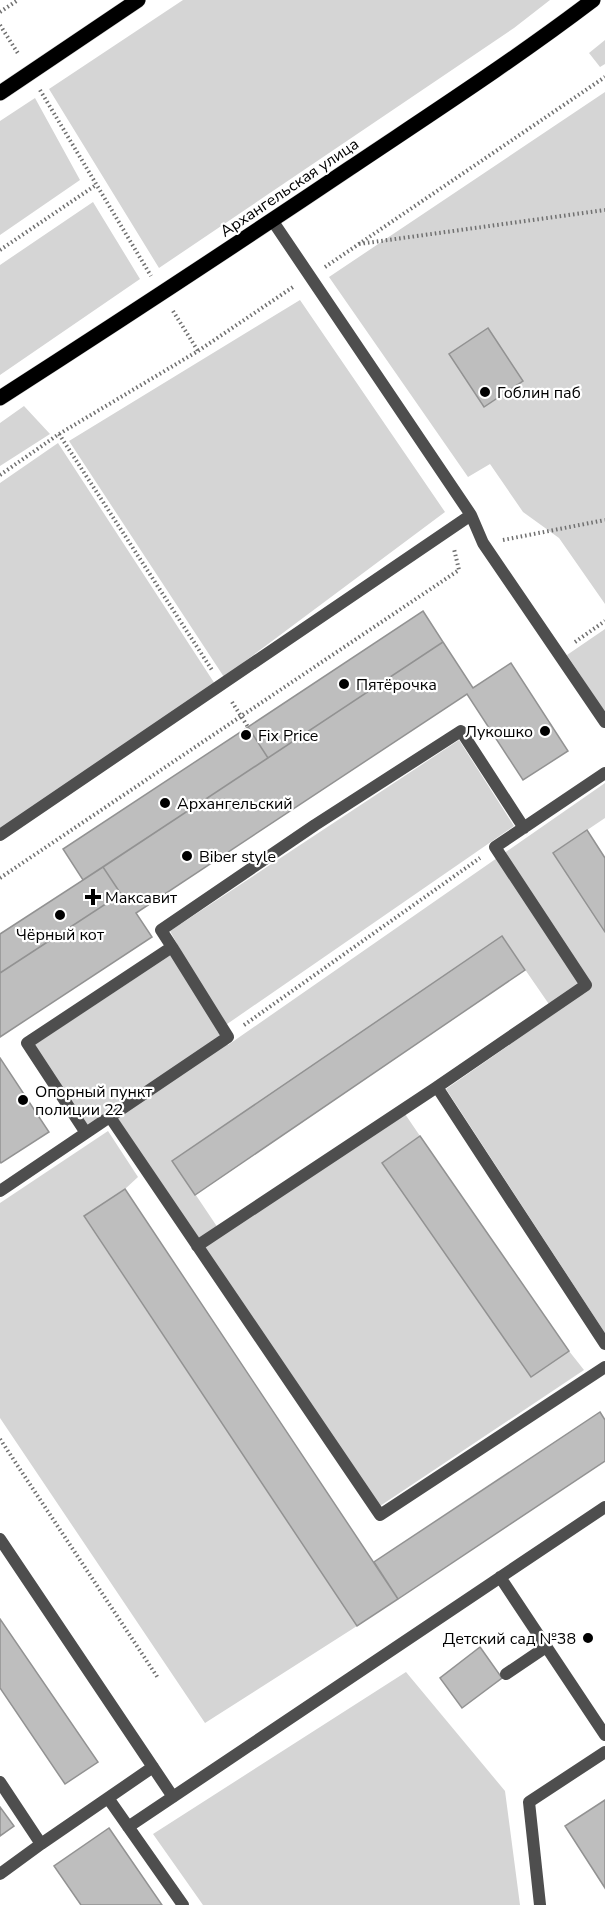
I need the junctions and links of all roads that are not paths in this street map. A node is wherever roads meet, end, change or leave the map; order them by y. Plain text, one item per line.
1 (138, 0) edge
2 (593, 0) edge
3 (0, 93) edge
4 (272, 220) junction
5 (0, 398) edge
6 (471, 515) junction
7 (605, 722) edge
8 (605, 773) edge
9 (524, 828) junction
10 (0, 835) edge
11 (172, 947) junction
12 (438, 1087) junction
13 (110, 1117) junction
14 (86, 1133) junction
15 (0, 1191) edge
16 (197, 1246) junction
17 (605, 1344) edge
18 (605, 1367) edge
19 (605, 1507) edge
20 (0, 1539) edge
21 (500, 1577) junction
22 (546, 1647) junction
23 (506, 1674) dead end
24 (605, 1735) edge
25 (605, 1752) edge
26 (153, 1767) junction
27 (0, 1782) edge
28 (173, 1797) junction
29 (108, 1798) junction
30 (128, 1827) junction
31 (41, 1844) junction
32 (0, 1874) edge
33 (183, 1905) edge
34 (540, 1905) edge

1 - 3 main road
2 - 4 main road, Архангельская улица
4 - 5 main road, Архангельская улица
4 - 6 lane
6 - 7 lane
6 - 10 lane
8 - 9 lane
9 - 11 lane
9 - 12 lane
11 - 13 lane
11 - 14 lane
12 - 16 lane
12 - 17 lane
13 - 14 lane
13 - 16 lane
14 - 15 lane
16 - 18 lane
19 - 21 lane
20 - 26 lane
21 - 22 lane
21 - 28 lane
22 - 23 lane
22 - 24 lane
25 - 34 lane
26 - 28 lane
26 - 29 lane
27 - 31 lane
28 - 30 lane
29 - 30 lane
29 - 31 lane
30 - 33 lane
31 - 32 lane

